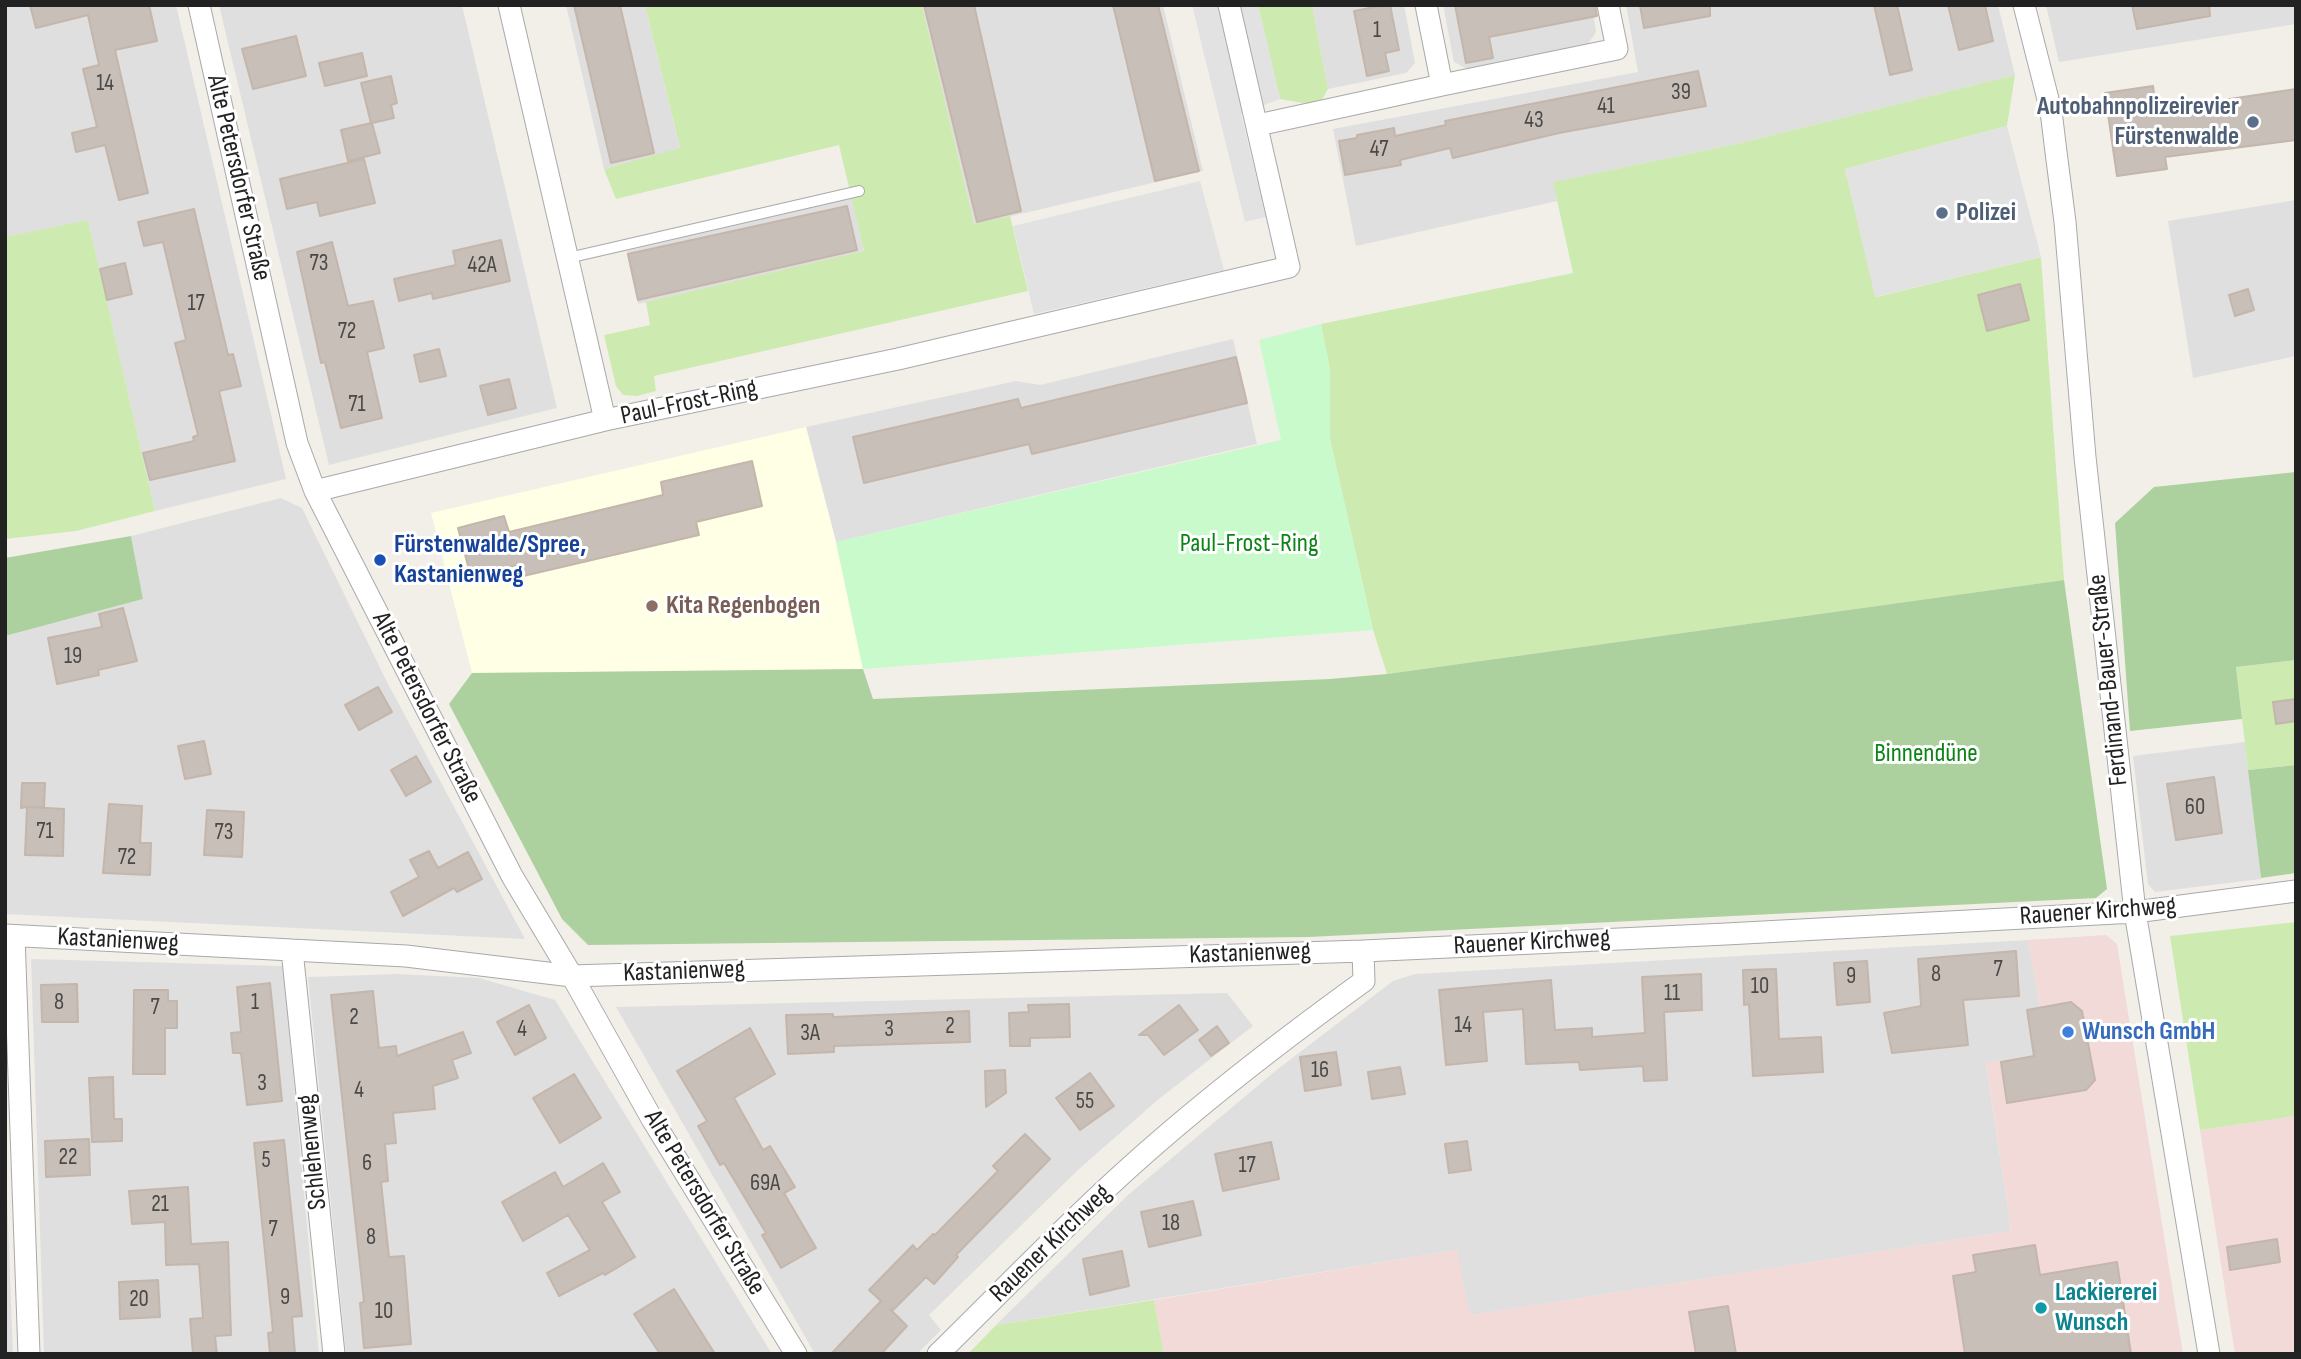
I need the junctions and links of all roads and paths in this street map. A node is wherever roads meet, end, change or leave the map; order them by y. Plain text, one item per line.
1 (200, 5) edge
2 (509, 5) edge
3 (1228, 5) edge
4 (1426, 5) edge
5 (1608, 5) edge
6 (2024, 5) edge
7 (1441, 85) junction
8 (1258, 125) junction
9 (859, 191) dead end
10 (568, 258) junction
11 (605, 421) junction
12 (315, 491) junction
13 (2296, 891) edge
14 (2135, 912) junction
15 (9, 935) edge
16 (292, 950) junction
17 (1363, 951) junction
18 (572, 976) junction
19 (29, 1354) edge
20 (334, 1354) edge
21 (796, 1354) edge
22 (938, 1354) edge
23 (2209, 1354) edge

1 - 12 street, Alte Petersdorfer Straße
2 - 10 street, Paul-Frost-Ring
3 - 8 street, Paul-Frost-Ring
4 - 7 street
5 - 7 street
6 - 14 street, Ferdinand-Bauer-Straße
7 - 8 street
8 - 11 street, Paul-Frost-Ring
9 - 10 lane
10 - 11 street, Paul-Frost-Ring
11 - 12 street, Paul-Frost-Ring
12 - 18 street, Alte Petersdorfer Straße
13 - 14 street, Rauener Kirchweg
14 - 17 street, Rauener Kirchweg
14 - 23 street, Ferdinand-Bauer-Straße
15 - 16 street, Kastanienweg
15 - 19 street
16 - 18 street, Kastanienweg
16 - 20 street, Schlehenweg
17 - 18 street, Kastanienweg
17 - 22 street, Rauener Kirchweg
18 - 21 street, Alte Petersdorfer Straße

